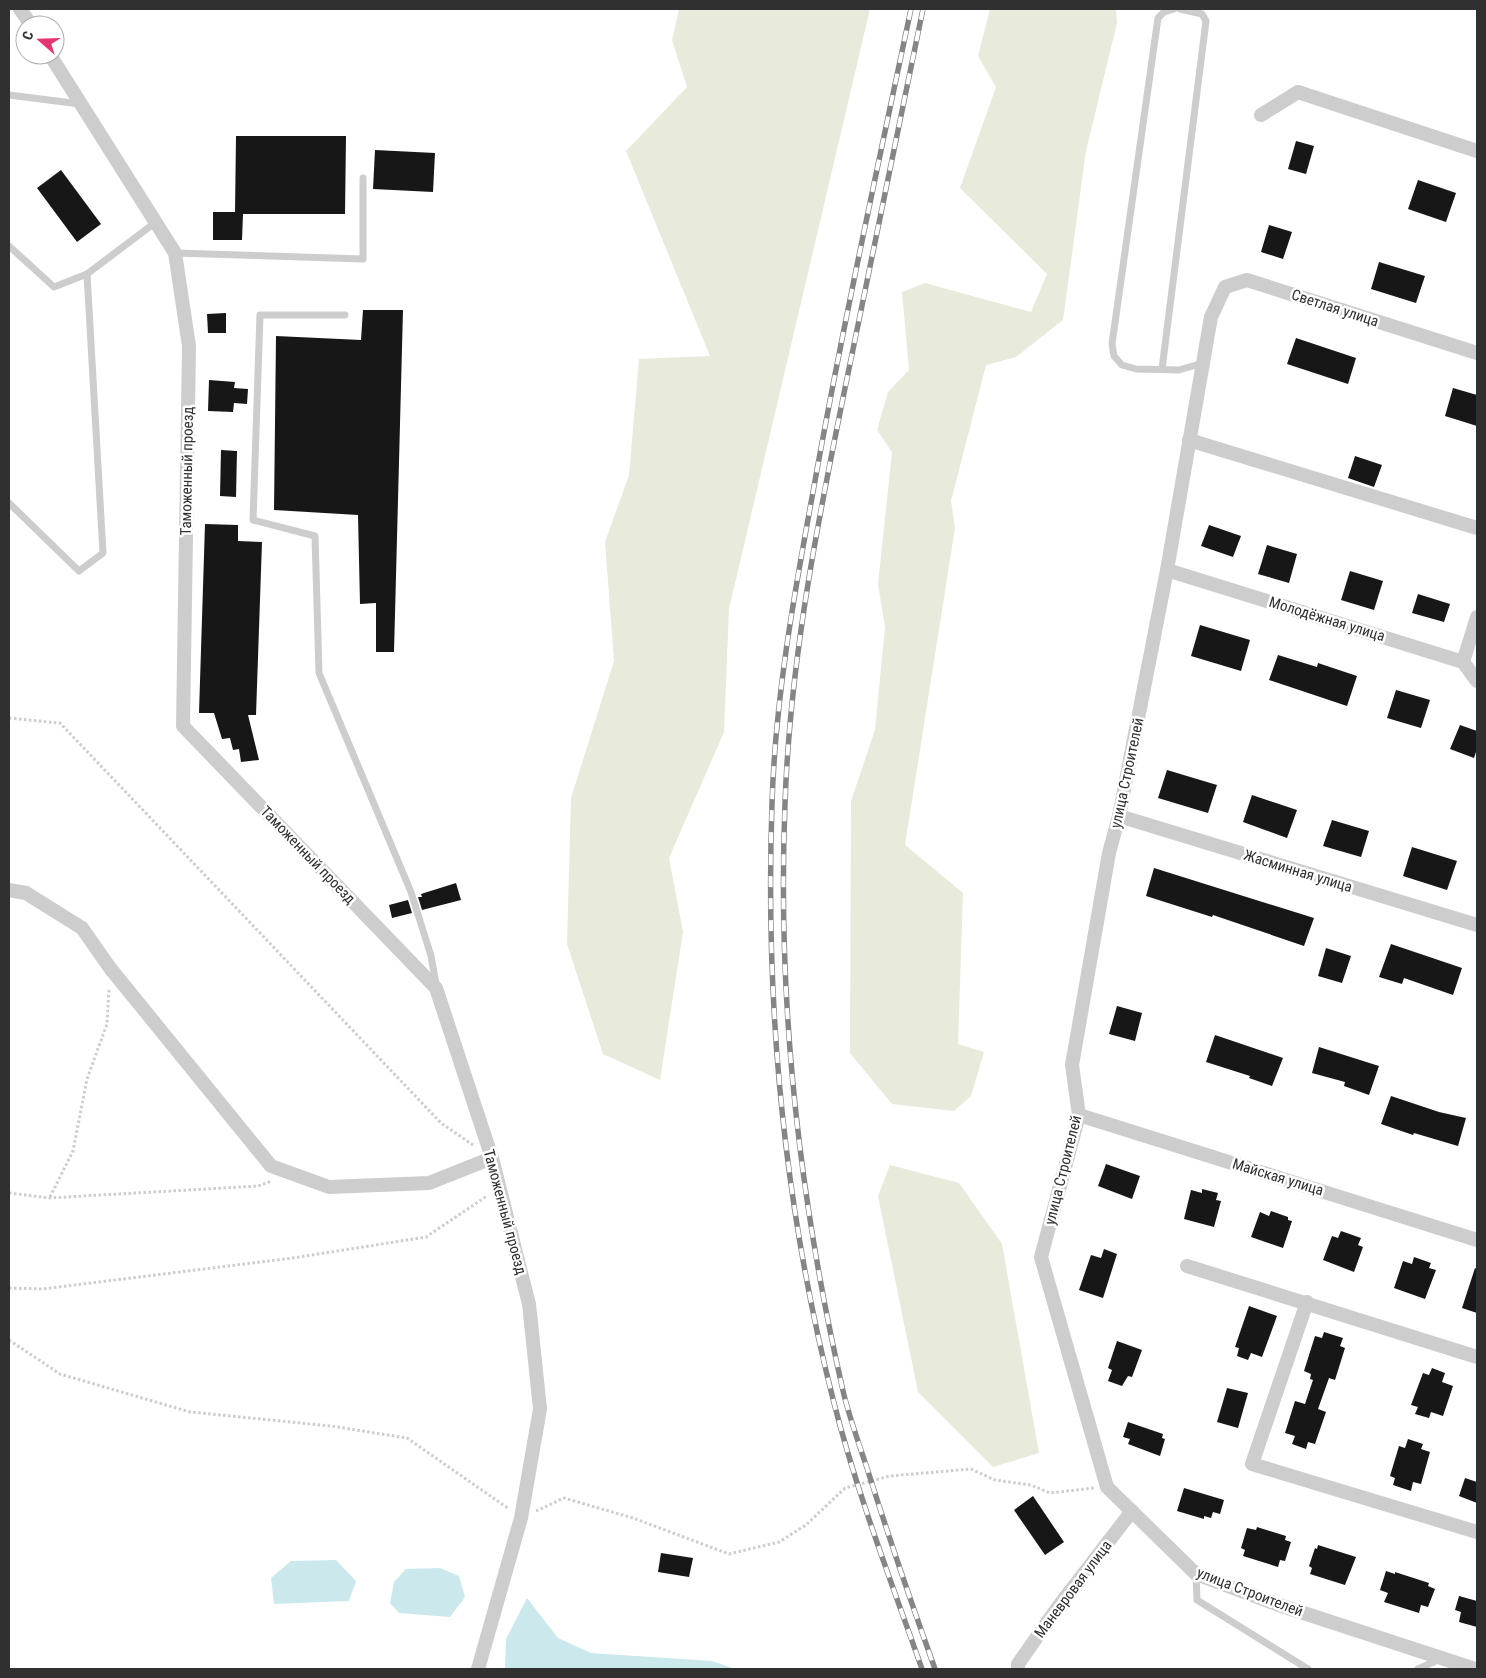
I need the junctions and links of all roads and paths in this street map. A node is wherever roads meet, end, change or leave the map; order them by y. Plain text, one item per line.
1 (1174, 9) edge
2 (1180, 9) edge
3 (57, 65) edge
4 (9, 95) edge
5 (83, 105) junction
6 (1261, 115) dead end
7 (1477, 151) edge
8 (363, 178) dead end
9 (156, 222) junction
10 (9, 246) edge
11 (176, 252) junction
12 (87, 274) junction
13 (345, 315) dead end
14 (1211, 317) joint
15 (1477, 353) edge
16 (1203, 363) junction
17 (1162, 369) junction
18 (1189, 440) junction
19 (9, 503) edge
20 (1477, 528) edge
21 (1167, 570) junction
22 (1477, 617) edge
23 (1463, 662) junction
24 (1477, 681) edge
25 (9, 718) edge
26 (1119, 816) junction
27 (9, 890) edge
28 (1477, 925) edge
29 (110, 968) junction
30 (436, 988) junction
31 (1079, 1115) junction
32 (492, 1158) junction
33 (295, 1174) junction
34 (499, 1189) junction
35 (9, 1193) edge
36 (49, 1198) junction
37 (1477, 1240) edge
38 (1187, 1266) dead end
39 (9, 1288) edge
40 (1307, 1302) junction
41 (9, 1340) edge
42 (1477, 1357) edge
43 (1107, 1487) junction
44 (1132, 1511) junction
45 (521, 1518) junction
46 (1477, 1532) edge
47 (1196, 1574) junction
48 (1441, 1658) junction
49 (478, 1669) edge
50 (1018, 1669) edge
51 (1308, 1669) edge
52 (1418, 1669) edge
53 (1475, 1669) edge

1 - 17 lane
2 - 17 lane
3 - 5 street, Таможенный проезд
4 - 5 lane
5 - 9 street, Таможенный проезд
6 - 7 street
8 - 11 lane
9 - 11 street, Таможенный проезд
9 - 12 lane
10 - 12 lane
11 - 30 street, Таможенный проезд
12 - 19 lane
13 - 30 lane
14 - 15 street, Светлая улица
14 - 16 street, улица Строителей
16 - 17 lane
16 - 18 street, улица Строителей
18 - 20 street
18 - 21 street, улица Строителей
21 - 23 street, Молодёжная улица
21 - 26 street, улица Строителей
22 - 23 street
23 - 24 street
25 - 32 path
26 - 28 street, Жасминная улица
26 - 31 street, улица Строителей
27 - 29 street
29 - 33 street
29 - 36 path
30 - 32 street, Таможенный проезд
31 - 37 street, Майская улица
31 - 43 street, улица Строителей
32 - 33 street
32 - 34 street, Таможенный проезд
33 - 36 path
34 - 39 path
34 - 45 street, Таможенный проезд
35 - 36 path
38 - 40 street
40 - 42 street
40 - 46 street
41 - 45 path
43 - 44 street, улица Строителей
43 - 45 path
44 - 47 street, улица Строителей
44 - 50 street, Маневровая улица
45 - 49 street, Таможенный проезд
47 - 48 street, улица Строителей
47 - 51 lane
48 - 52 lane
48 - 53 street, улица Строителей

